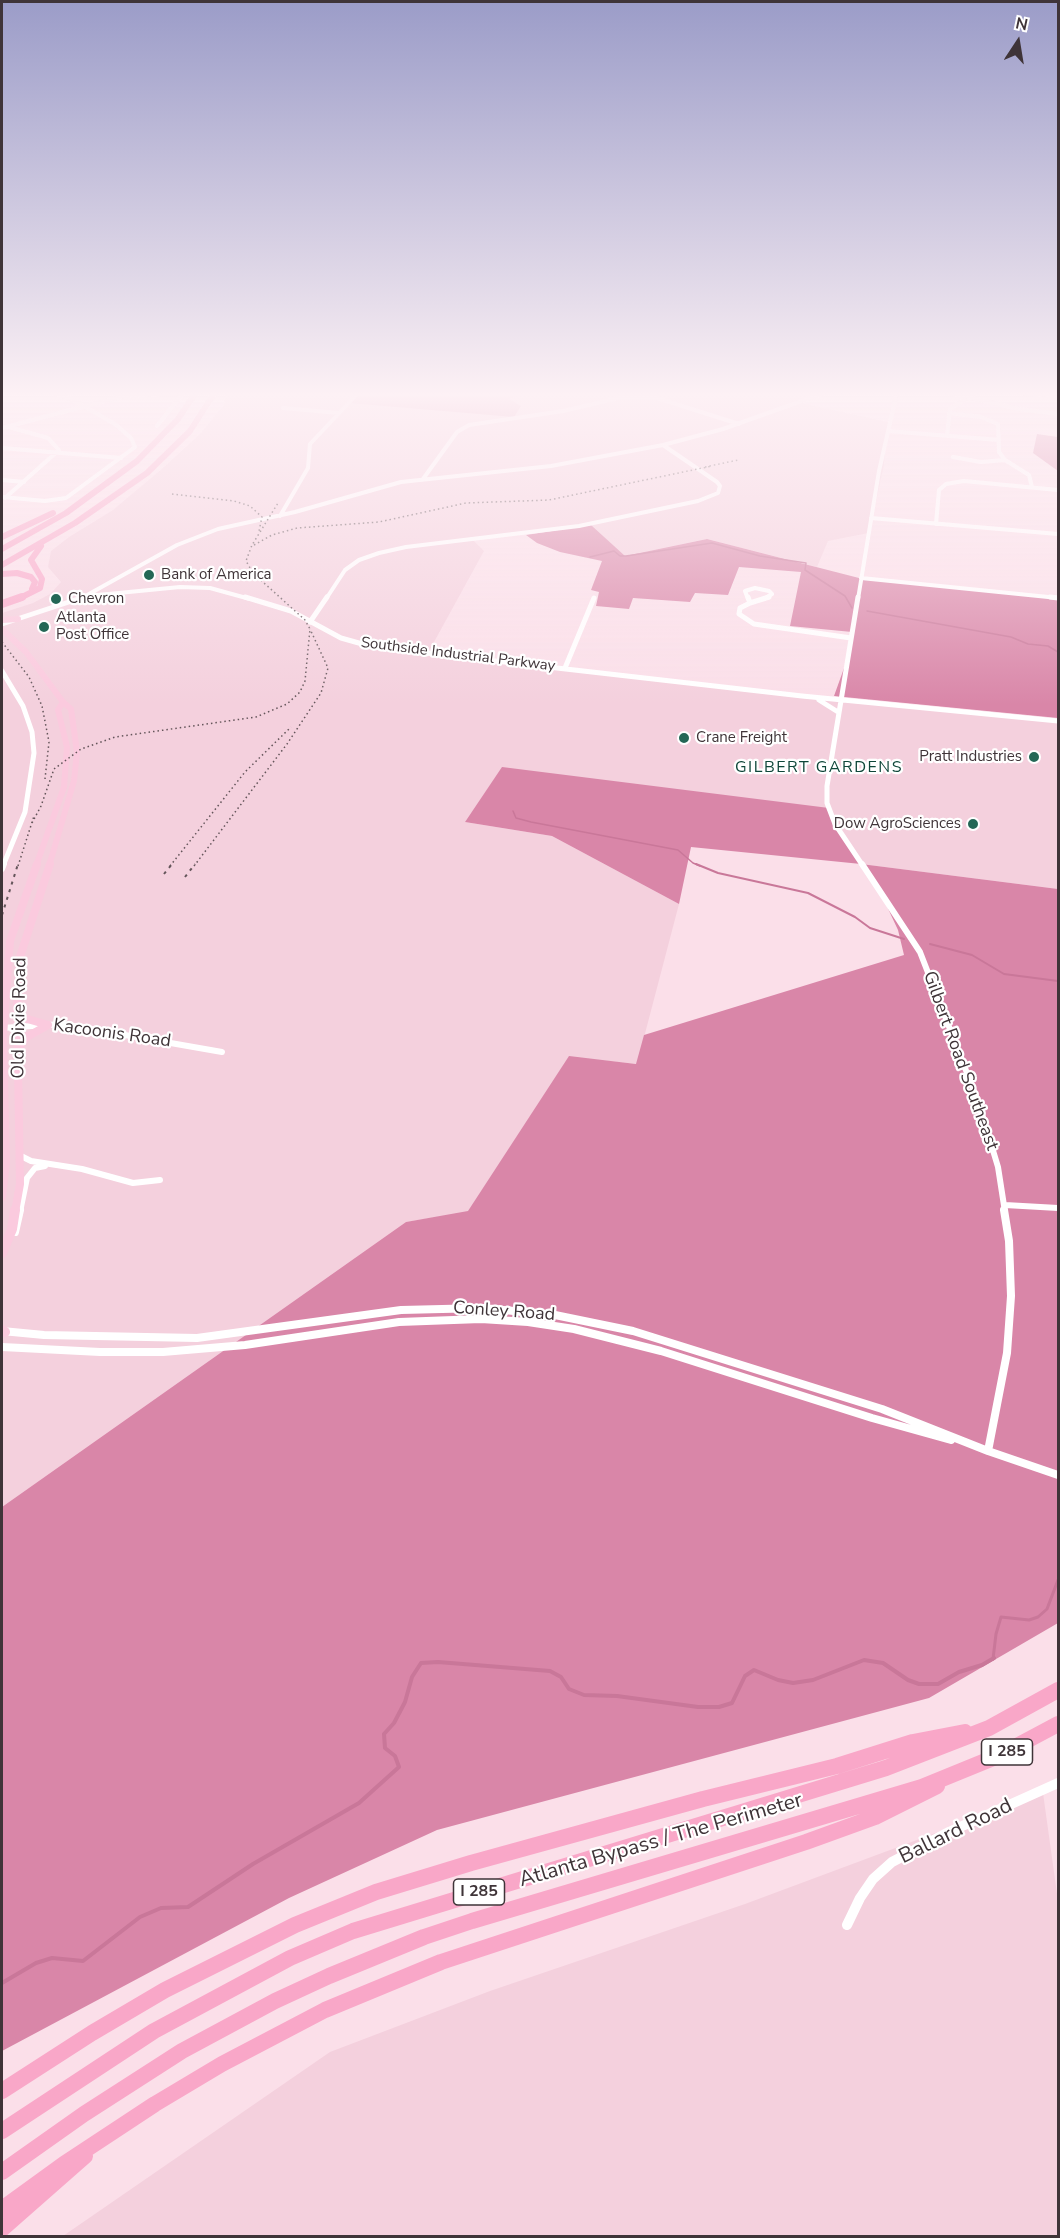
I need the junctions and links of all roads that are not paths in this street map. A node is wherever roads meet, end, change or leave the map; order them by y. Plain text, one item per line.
1 (68, 496) edge
2 (78, 496) edge
3 (91, 496) edge
4 (103, 496) edge
5 (115, 496) edge
6 (291, 496) edge
7 (345, 496) edge
8 (709, 496) edge
9 (875, 496) edge
10 (938, 496) edge
11 (3, 497) edge
12 (53, 513) junction
13 (280, 516) junction
14 (871, 519) junction
15 (936, 524) junction
16 (61, 532) junction
17 (1059, 534) edge
18 (2, 537) edge
19 (2, 542) edge
20 (2, 549) edge
21 (2, 556) edge
22 (2, 565) edge
23 (2, 574) edge
24 (861, 578) junction
25 (88, 596) junction
26 (594, 598) dead end
27 (1059, 598) edge
28 (2, 603) edge
29 (750, 603) junction
30 (856, 606) junction
31 (864, 606) dead end
32 (18, 619) joint
33 (2, 622) edge
34 (310, 622) junction
35 (2, 629) edge
36 (850, 638) junction
37 (565, 668) junction
38 (2, 671) edge
39 (5, 679) edge
40 (12, 685) junction
41 (2, 686) edge
42 (842, 688) junction
43 (802, 696) junction
44 (840, 699) junction
45 (865, 701) junction
46 (63, 702) junction
47 (838, 712) junction
48 (1059, 721) edge
49 (2, 869) edge
50 (17, 1012) junction
51 (48, 1024) junction
52 (18, 1027) junction
53 (3, 1028) edge
54 (18, 1048) junction
55 (222, 1052) dead end
56 (21, 1156) junction
57 (48, 1165) junction
58 (160, 1180) dead end
59 (2, 1197) edge
60 (1005, 1205) junction
61 (1059, 1208) edge
62 (2, 1254) edge
63 (3, 1331) edge
64 (2, 1347) edge
65 (988, 1450) junction
66 (1059, 1475) edge
67 (1059, 1690) edge
68 (1059, 1724) edge
69 (989, 1728) junction
70 (964, 1771) junction
71 (1059, 1783) edge
72 (847, 1925) dead end
73 (3, 2090) edge
74 (2, 2131) edge
75 (107, 2135) junction
76 (2, 2172) edge
77 (2, 2209) edge
78 (2, 2229) edge

1 - 11 street
2 - 12 highway
3 - 20 highway
4 - 21 highway
5 - 16 highway
6 - 13 street
7 - 13 street
8 - 34 street
9 - 14 street, Gilbert Road Southeast
10 - 15 street
12 - 18 highway
12 - 19 highway
13 - 25 street
14 - 15 street
14 - 24 street, Gilbert Road Southeast
15 - 17 street
16 - 22 highway
16 - 28 highway
23 - 28 highway
24 - 27 street
24 - 30 street, Gilbert Road Southeast
25 - 32 street
25 - 34 street, Southside Industrial Parkway
26 - 37 street
29 - 29 street
29 - 36 street
30 - 31 street
30 - 36 street, Gilbert Road Southeast
32 - 33 main road
34 - 37 street, Southside Industrial Parkway
35 - 46 main road, Old Dixie Road
36 - 42 street, Gilbert Road Southeast
37 - 43 street, Southside Industrial Parkway
38 - 39 street
39 - 40 street
40 - 41 street
40 - 49 street
42 - 44 street, Gilbert Road Southeast
42 - 45 street, Southside Industrial Parkway
43 - 44 street, Southside Industrial Parkway
43 - 47 street, Southside Industrial Parkway
44 - 45 street, Southside Industrial Parkway
44 - 47 street, Gilbert Road Southeast
45 - 47 street
45 - 48 street, Southside Industrial Parkway
46 - 50 main road, Old Dixie Road
46 - 53 main road, Old Dixie Road
47 - 60 street, Gilbert Road Southeast
50 - 51 main road
50 - 52 main road, Old Dixie Road
51 - 52 street, Kacoonis Road
51 - 54 main road
51 - 55 street, Kacoonis Road
52 - 53 street, Kacoonis Road
52 - 54 main road, Old Dixie Road
53 - 59 main road, Old Dixie Road
54 - 56 main road, Old Dixie Road
56 - 57 street
56 - 62 main road, Old Dixie Road
57 - 58 street
57 - 62 street
60 - 61 street
60 - 65 street, Gilbert Road Southeast
63 - 65 street, Conley Road
64 - 65 street, Conley Road
65 - 66 street, Conley Road
67 - 69 highway, Atlanta Bypass / The Perimeter / I 285
68 - 70 highway, Atlanta Bypass / The Perimeter / I 285
69 - 73 highway
69 - 74 highway, Atlanta Bypass / The Perimeter / I 285
70 - 75 highway
70 - 76 highway, Atlanta Bypass / The Perimeter / I 285
71 - 72 street, Ballard Road
75 - 77 highway
75 - 78 highway

